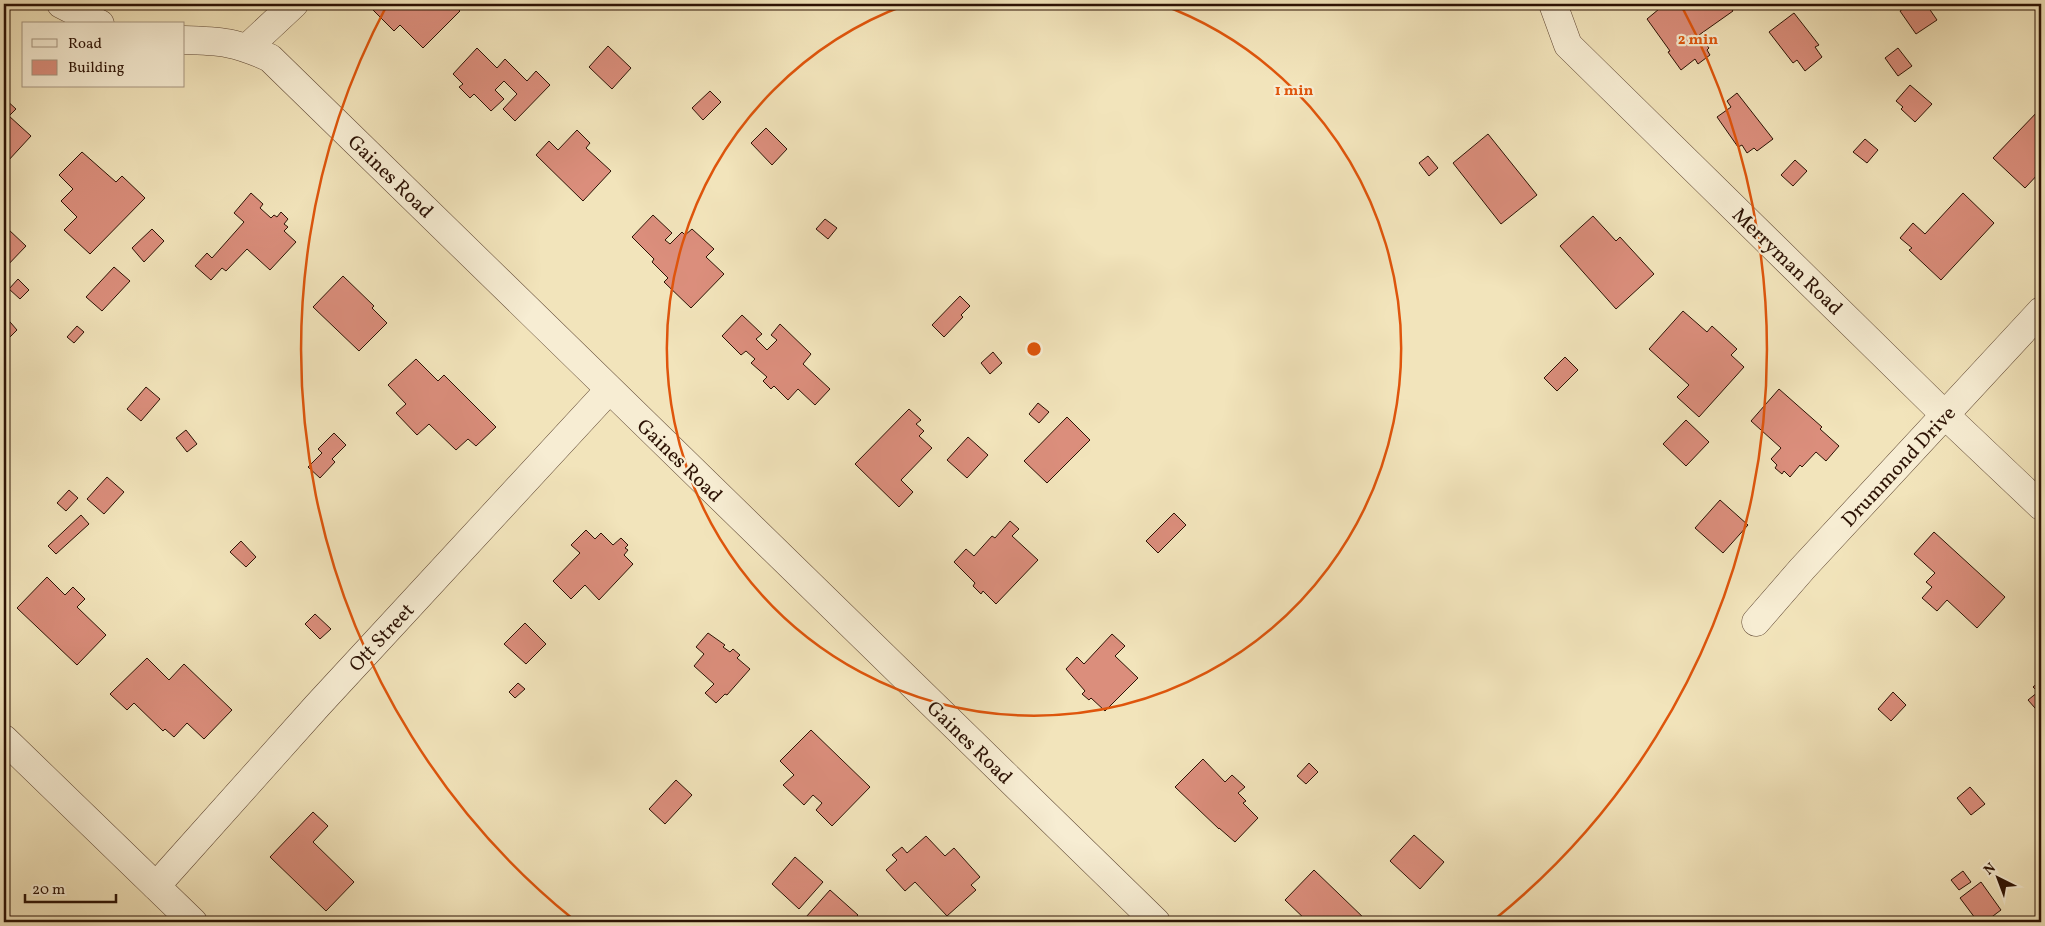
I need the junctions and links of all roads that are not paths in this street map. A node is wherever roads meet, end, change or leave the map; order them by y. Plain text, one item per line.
1 (62, 4) edge
2 (294, 4) edge
3 (1553, 4) edge
4 (96, 22) edge
5 (185, 40) edge
6 (248, 47) junction
7 (2041, 311) edge
8 (608, 390) junction
9 (1945, 414) junction
10 (2041, 506) edge
11 (1756, 622) dead end
12 (4, 739) edge
13 (156, 886) junction
14 (193, 922) edge
15 (1156, 922) edge

1 - 4 street
2 - 6 street
3 - 9 street, Merryman Road
5 - 6 street, Gaines Road
6 - 8 street, Gaines Road
7 - 9 street, Drummond Drive
8 - 13 street, Ott Street
8 - 15 street, Gaines Road
9 - 10 street, Merryman Road
9 - 11 street, Drummond Drive
12 - 13 street
13 - 14 street

